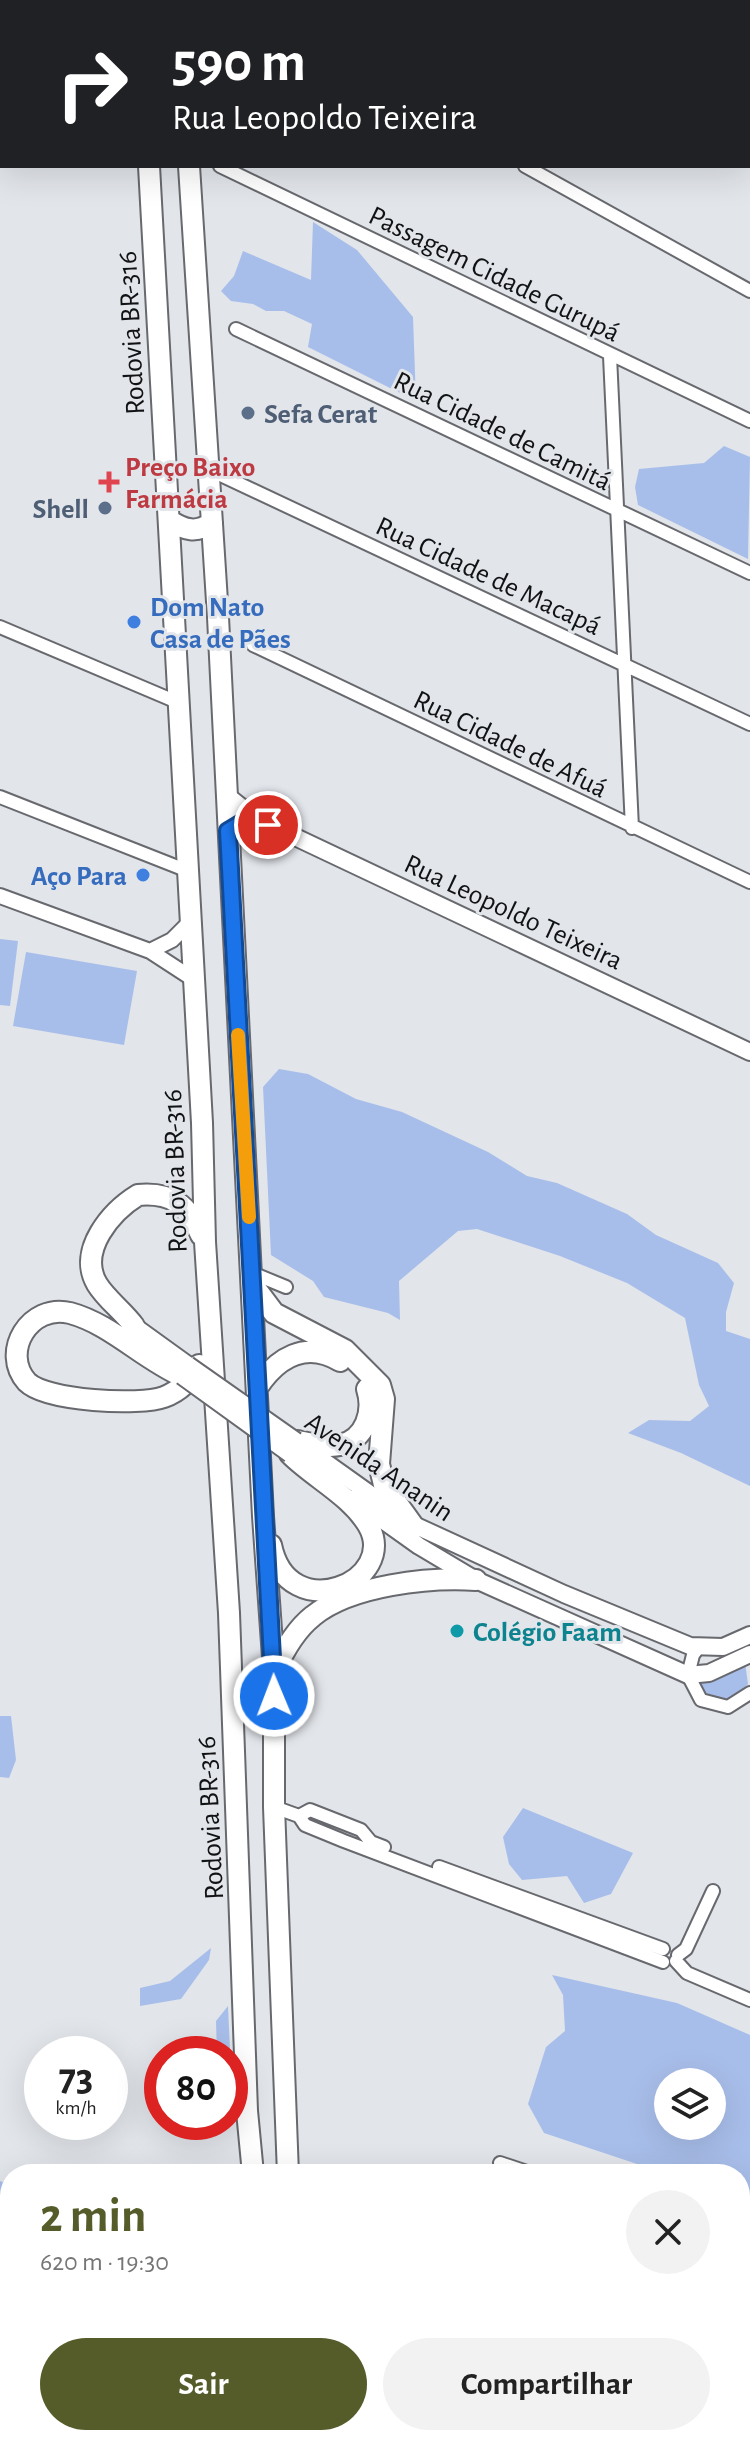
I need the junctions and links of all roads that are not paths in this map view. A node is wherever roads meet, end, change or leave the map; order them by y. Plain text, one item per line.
1 (149, 168) edge
2 (189, 168) edge
3 (224, 168) edge
4 (529, 168) edge
5 (750, 291) edge
6 (236, 329) dead end
7 (610, 356) junction
8 (750, 421) edge
9 (208, 469) junction
10 (616, 511) junction
11 (169, 520) junction
12 (212, 522) junction
13 (213, 548) junction
14 (171, 554) junction
15 (750, 573) edge
16 (0, 627) edge
17 (253, 645) dead end
18 (623, 663) junction
19 (177, 702) junction
20 (750, 724) edge
21 (225, 794) junction
22 (0, 797) edge
23 (255, 818) junction
24 (632, 828) junction
25 (228, 831) junction
26 (188, 871) junction
27 (750, 882) edge
28 (0, 896) edge
29 (190, 922) junction
30 (150, 951) junction
31 (193, 979) junction
32 (750, 1052) edge
33 (205, 1242) junction
34 (252, 1279) junction
35 (286, 1287) dead end
36 (134, 1326) joint
37 (210, 1339) junction
38 (185, 1370) junction
39 (257, 1388) junction
40 (293, 1447) junction
41 (263, 1516) junction
42 (412, 1524) junction
43 (476, 1580) junction
44 (747, 1646) edge
45 (699, 1647) junction
46 (274, 1672) junction
47 (688, 1675) junction
48 (750, 1693) edge
49 (274, 1807) junction
50 (299, 1816) junction
51 (329, 1817) junction
52 (323, 1832) junction
53 (369, 1846) junction
54 (713, 1891) dead end
55 (670, 1957) junction
56 (750, 2000) edge
57 (500, 2163) dead end
58 (252, 2164) edge
59 (288, 2164) edge
60 (503, 2164) edge

1 - 11 highway, Rodovia BR-316
2 - 9 highway
3 - 7 street, Passagem Cidade Gurupá
4 - 5 street
6 - 10 street, Rua Cidade de Camitá
7 - 8 street, Passagem Cidade Gurupá
7 - 10 street
9 - 12 highway
9 - 18 street, Rua Cidade de Macapá
10 - 15 street, Rua Cidade de Camitá
10 - 18 street
11 - 12 highway
11 - 14 highway, Rodovia BR-316
12 - 13 highway
13 - 14 highway
13 - 21 highway
14 - 19 highway, Rodovia BR-316
16 - 19 street
17 - 24 street, Rua Cidade de Afuá
18 - 20 street, Rua Cidade de Macapá
18 - 24 street
19 - 26 highway, Rodovia BR-316
21 - 23 main road, Rua Leopoldo Teixeira
21 - 25 highway
22 - 26 street
23 - 25 main road
23 - 32 main road, Rua Leopoldo Teixeira
24 - 27 street, Rua Cidade de Afuá
25 - 34 highway
26 - 29 highway, Rodovia BR-316
28 - 30 street
29 - 30 street
29 - 31 highway, Rodovia BR-316
30 - 31 street
31 - 33 highway, Rodovia BR-316
33 - 36 highway
33 - 37 highway, Rodovia BR-316
34 - 35 street
34 - 39 highway
34 - 42 highway
36 - 38 main road, Avenida Ananin
37 - 38 highway
37 - 58 highway, Rodovia BR-316
38 - 40 main road, Avenida Ananin, bridge
39 - 40 highway
39 - 41 highway
40 - 41 highway
40 - 42 main road, Avenida Ananin
40 - 43 main road, Avenida Ananin
41 - 46 highway
42 - 45 main road, Avenida Ananin
43 - 46 highway
43 - 47 main road, Avenida Ananin
44 - 45 main road, Avenida Ananin
44 - 47 main road, Avenida Ananin
45 - 47 street
46 - 49 highway
47 - 48 street
49 - 50 street
49 - 59 highway
50 - 51 street
50 - 52 street
51 - 52 street
51 - 53 street
52 - 53 street
53 - 55 street
54 - 55 street
55 - 56 street
57 - 60 street

